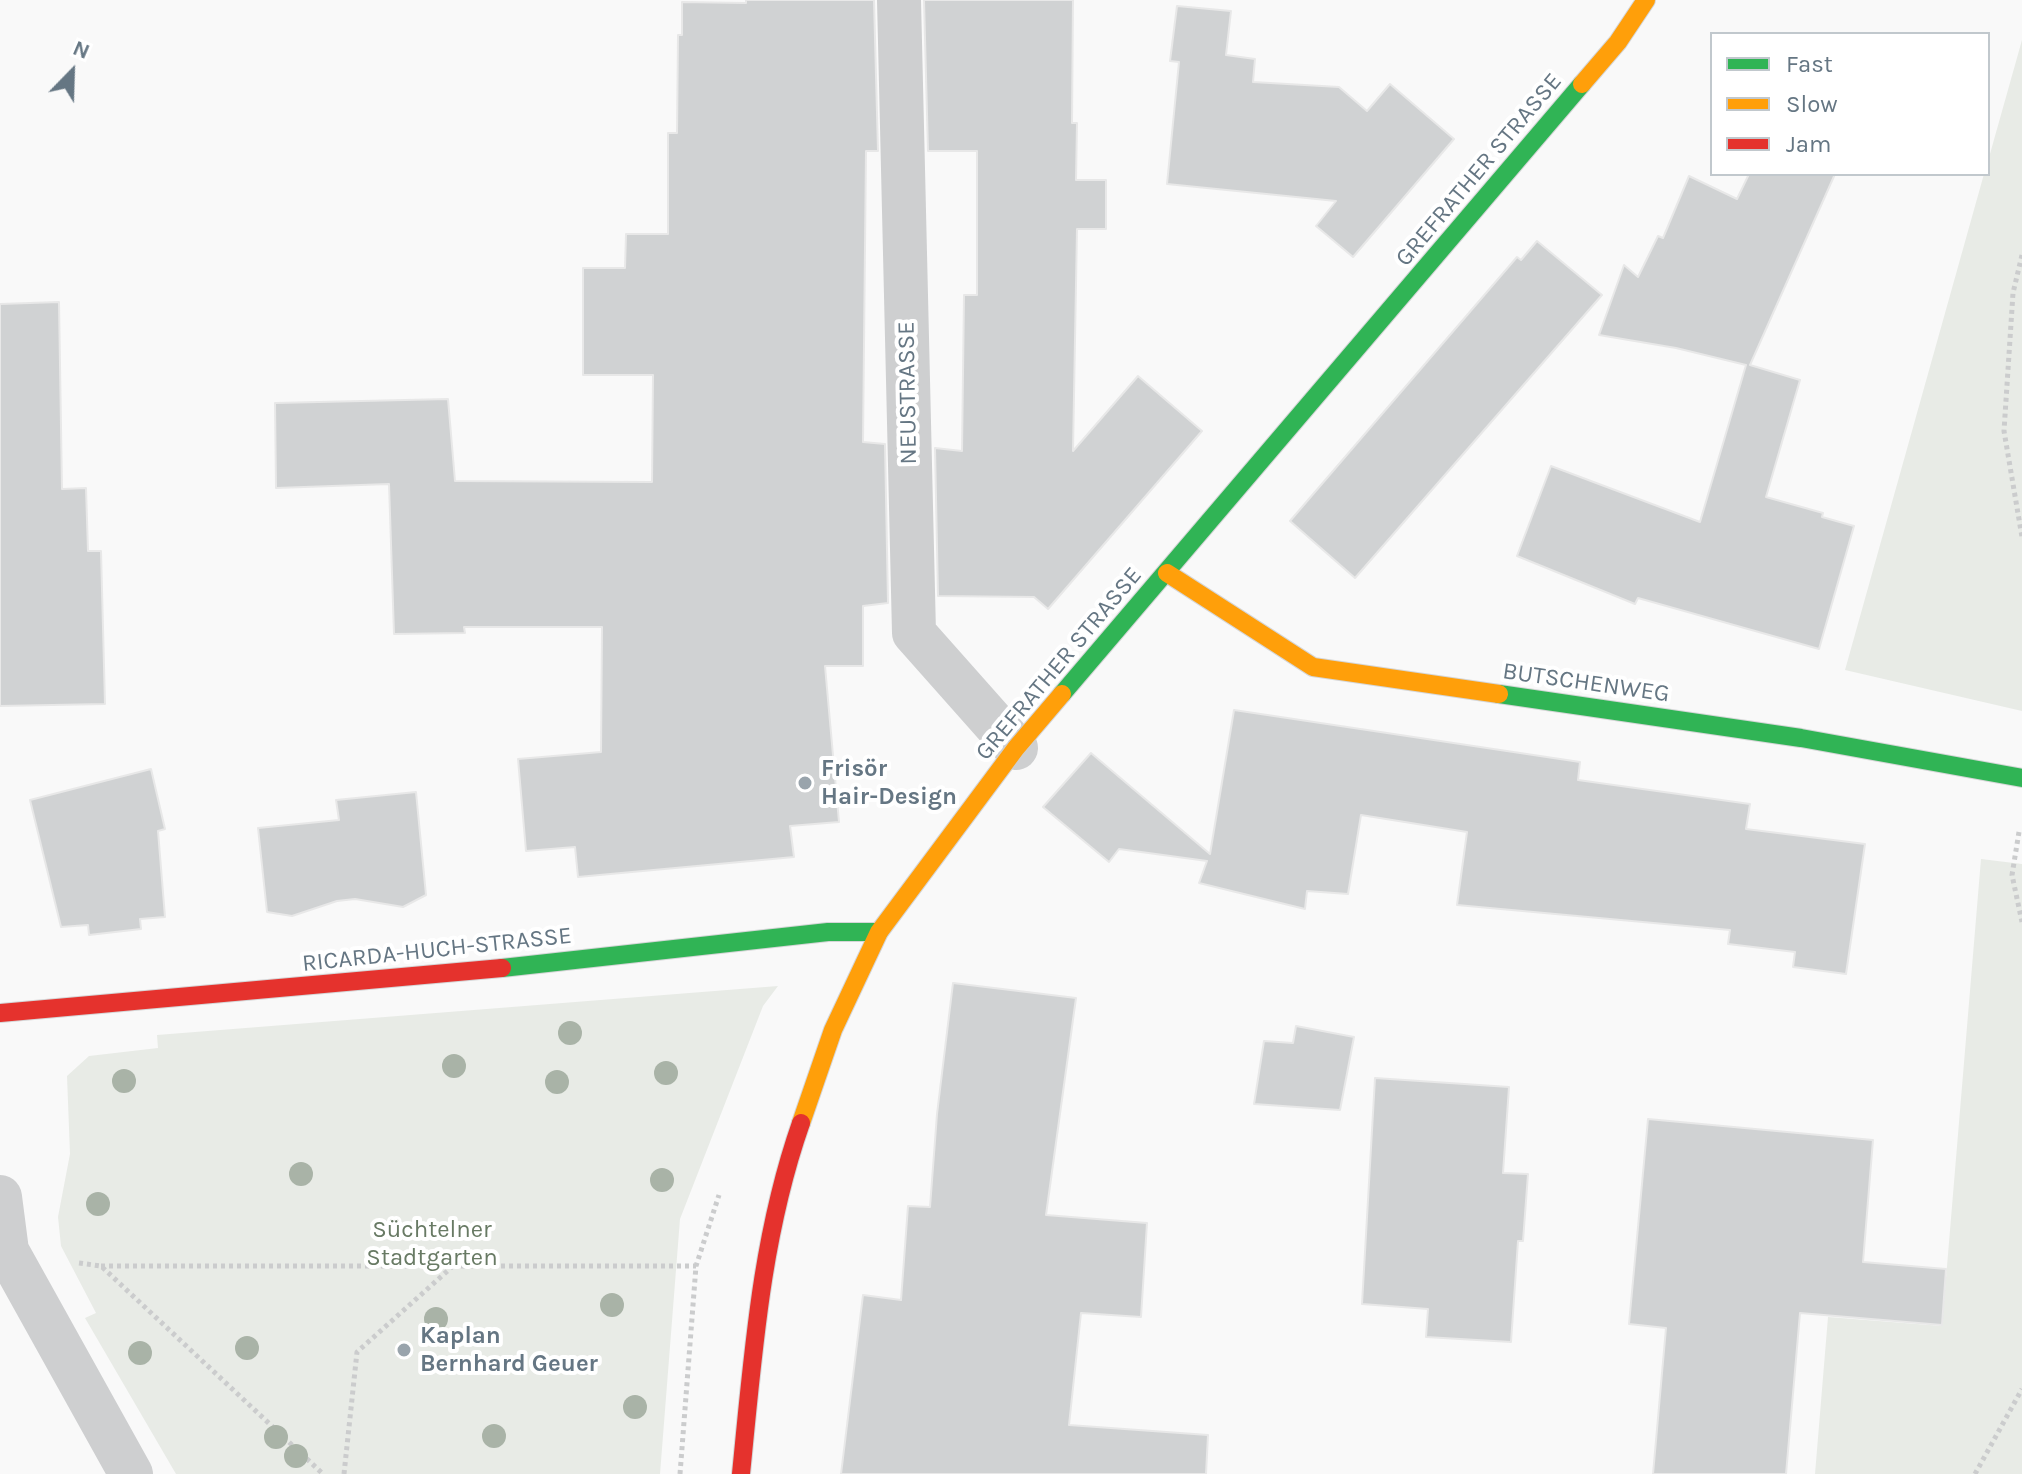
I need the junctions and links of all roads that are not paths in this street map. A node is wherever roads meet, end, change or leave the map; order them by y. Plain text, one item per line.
1 (899, 0) edge
2 (1646, 0) edge
3 (1167, 573) junction
4 (1016, 748) junction
5 (2022, 778) edge
6 (879, 932) junction
7 (0, 1013) edge
8 (0, 1197) edge
9 (4, 1251) edge
10 (131, 1474) edge
11 (741, 1474) edge

1 - 4 street, NEUSTRASSE
2 - 3 main road, GREFRATHER STRASSE
3 - 4 main road, GREFRATHER STRASSE
3 - 5 main road, BUTSCHENWEG
4 - 6 main road, GREFRATHER STRASSE
6 - 7 main road, RICARDA-HUCH-STRASSE
6 - 11 main road, GREFRATHER STRASSE
8 - 9 street
9 - 10 street

